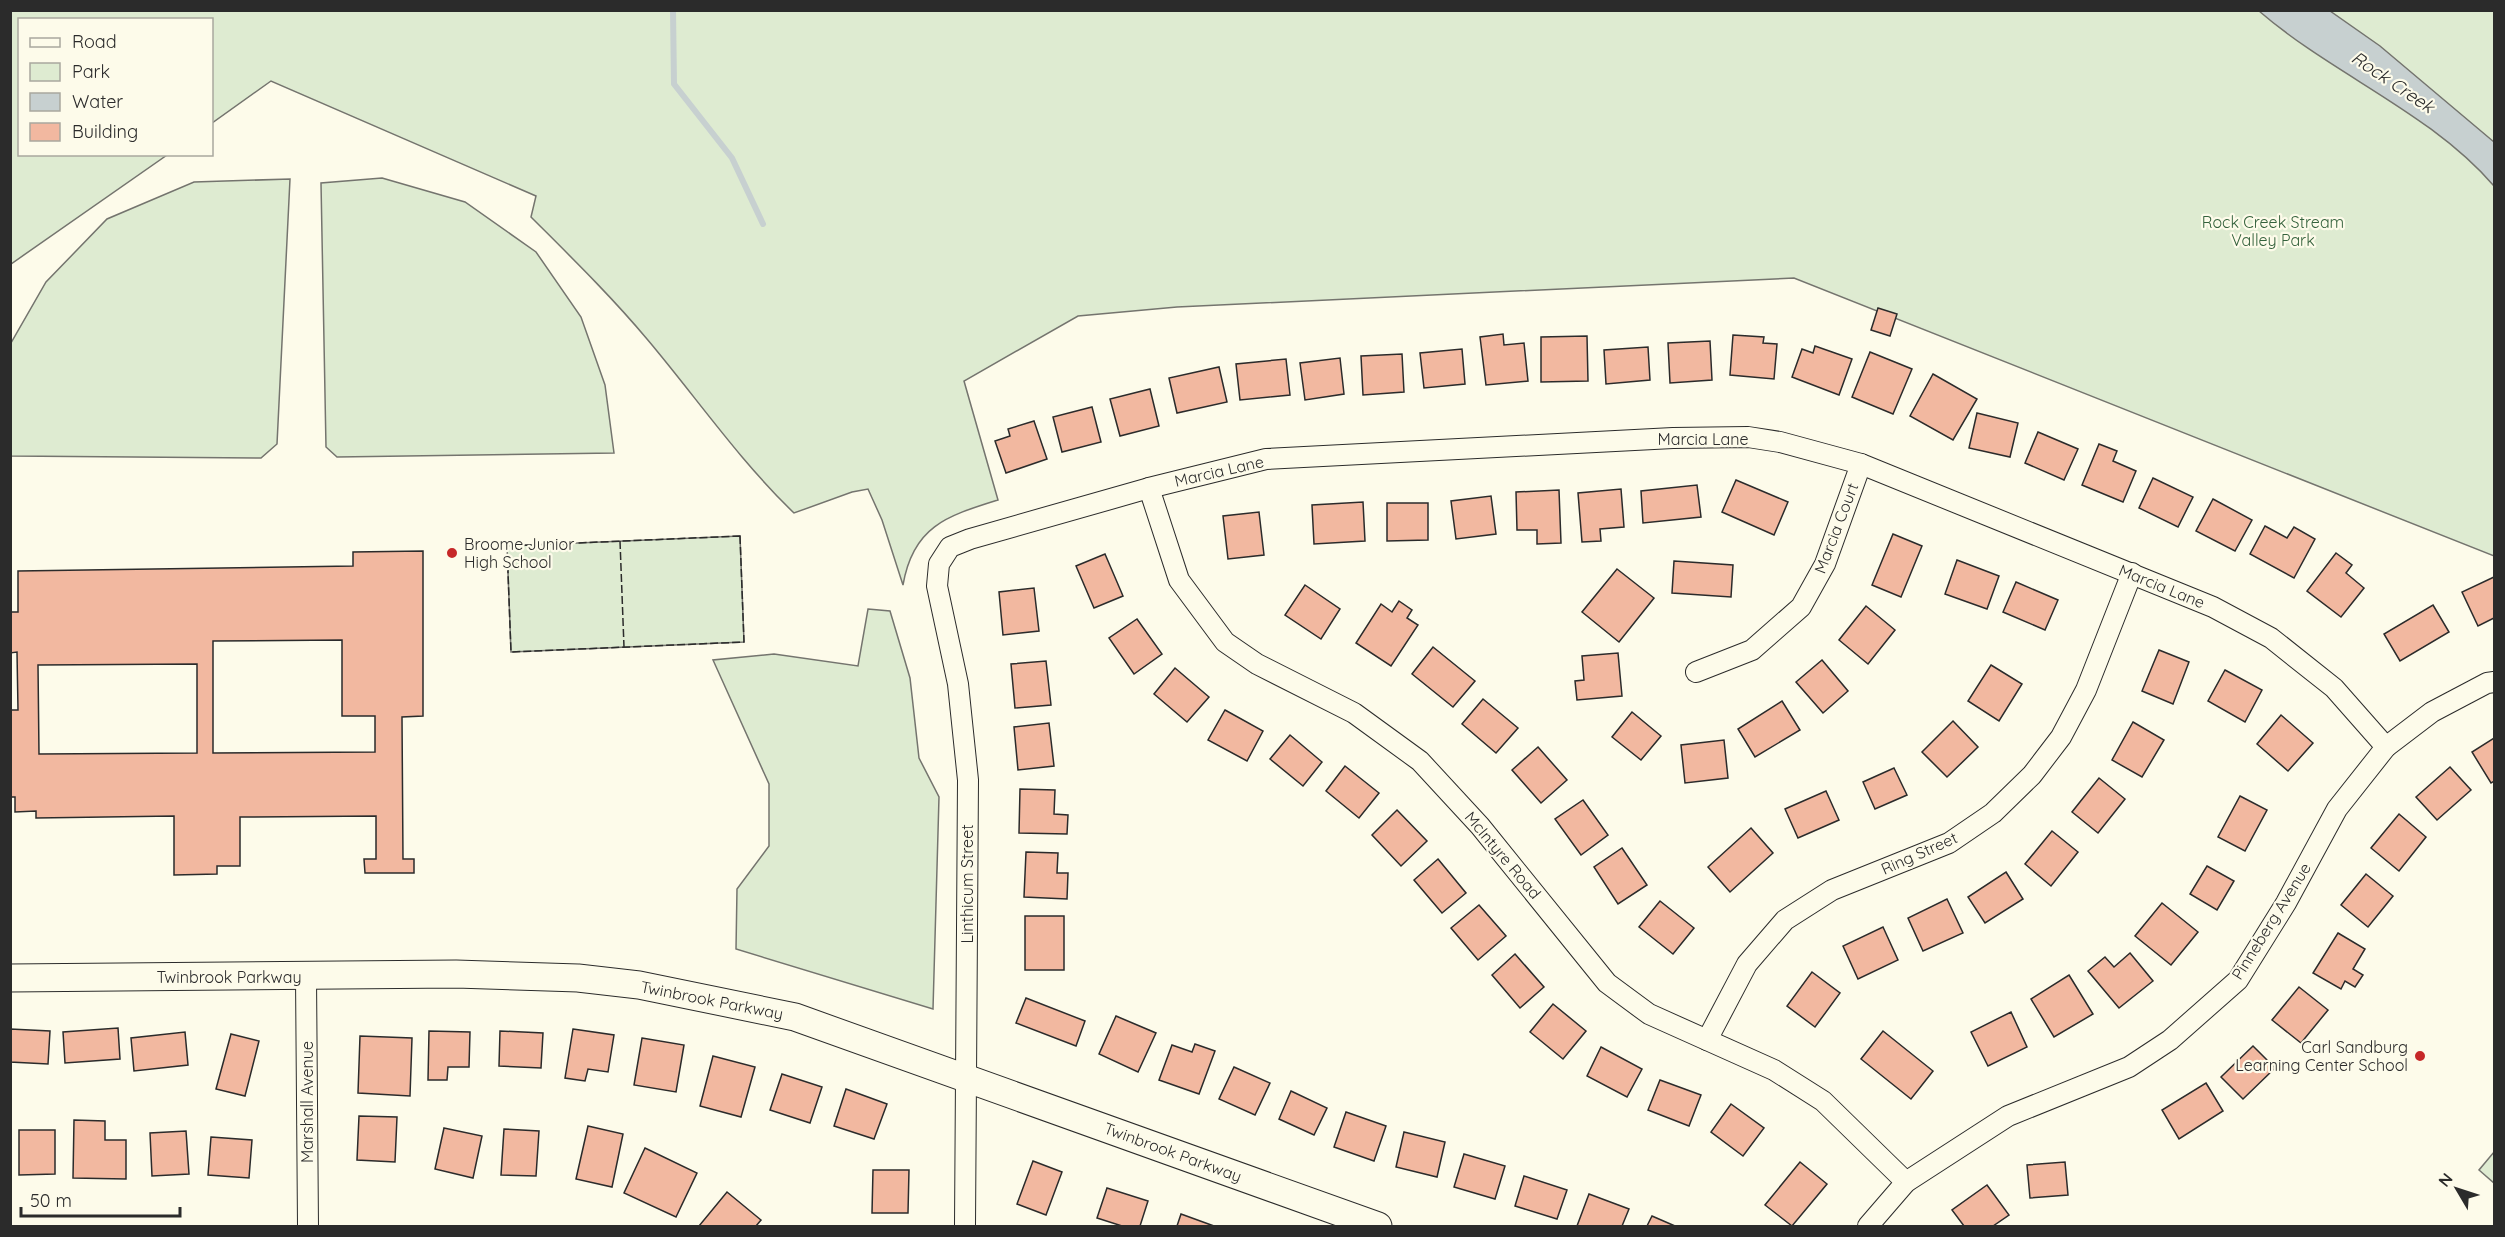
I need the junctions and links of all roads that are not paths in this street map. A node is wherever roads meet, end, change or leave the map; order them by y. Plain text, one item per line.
1 (1861, 464) junction
2 (1149, 488) junction
3 (950, 547) joint
4 (2132, 573) junction
5 (1696, 672) dead end
6 (2494, 682) edge
7 (2386, 747) junction
8 (306, 977) junction
9 (10, 978) edge
10 (1707, 1040) junction
11 (965, 1077) junction
12 (1906, 1182) junction
13 (308, 1227) edge
14 (965, 1227) edge
15 (1378, 1227) edge
16 (1868, 1227) edge

1 - 2 street, Marcia Lane
1 - 4 street, Marcia Lane
1 - 5 street, Marcia Court
2 - 3 street, Marcia Lane
2 - 10 street, McIntyre Road
3 - 11 street, Linthicum Street
4 - 7 street, Marcia Lane
4 - 10 street, Ring Street
6 - 7 street, Pinneberg Avenue
7 - 12 street, Pinneberg Avenue
8 - 9 street, Twinbrook Parkway
8 - 11 street, Twinbrook Parkway
8 - 13 street, Marshall Avenue
10 - 12 street, McIntyre Road
11 - 14 street, Linthicum Street
11 - 15 street, Twinbrook Parkway
12 - 16 street, Pinneberg Avenue

